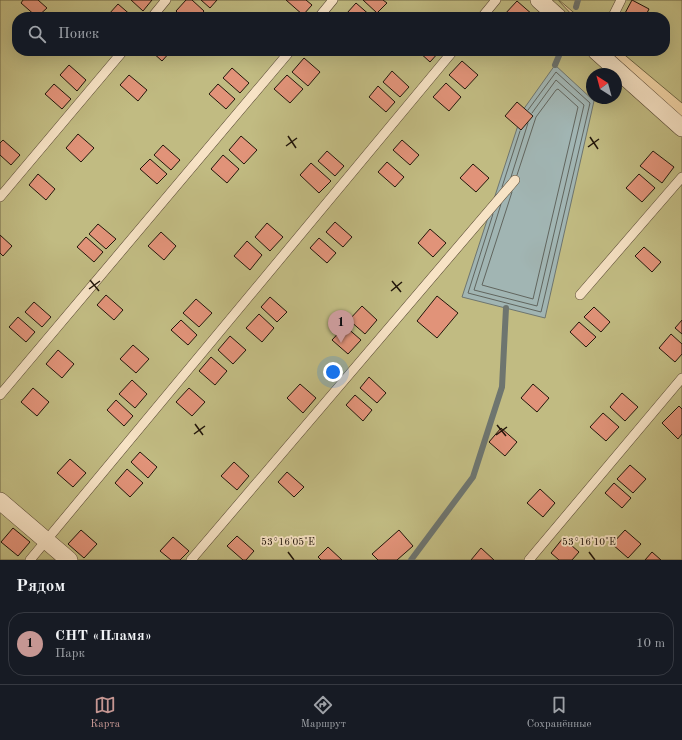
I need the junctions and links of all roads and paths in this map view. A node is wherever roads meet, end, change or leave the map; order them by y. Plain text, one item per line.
1 (166, 0) edge
2 (333, 0) edge
3 (496, 0) edge
4 (539, 0) edge
5 (621, 0) edge
6 (156, 12) edge
7 (322, 12) edge
8 (486, 12) edge
9 (552, 12) edge
10 (615, 12) edge
11 (119, 56) edge
12 (286, 56) edge
13 (449, 56) edge
14 (602, 56) edge
15 (682, 128) edge
16 (682, 178) edge
17 (516, 180) dead end
18 (0, 197) edge
19 (580, 295) dead end
20 (682, 378) edge
21 (0, 395) edge
22 (0, 501) edge
23 (46, 540) junction
24 (30, 560) edge
25 (70, 560) edge
26 (191, 560) edge
27 (529, 560) edge

1 - 6 lane
2 - 7 lane
3 - 8 lane
4 - 9 street
5 - 10 lane
11 - 18 lane
12 - 21 lane
13 - 23 lane
14 - 15 street
16 - 19 lane
17 - 26 lane
20 - 27 lane
22 - 23 street
23 - 24 lane
23 - 25 street

